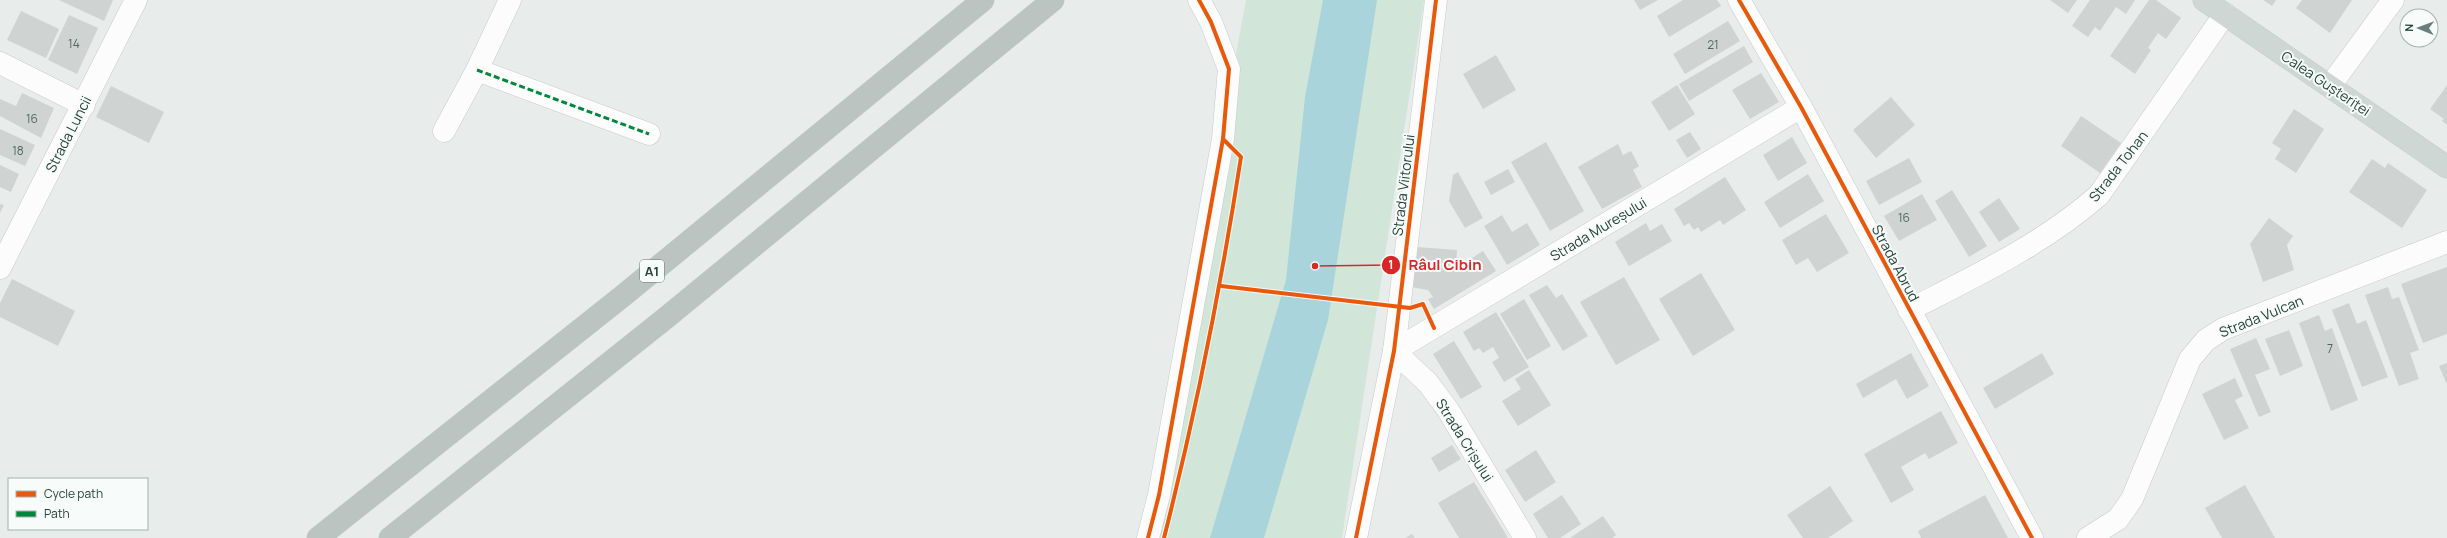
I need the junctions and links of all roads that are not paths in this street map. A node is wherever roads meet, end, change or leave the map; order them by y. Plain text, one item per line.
1 (136, 0) edge
2 (510, 0) edge
3 (983, 0) edge
4 (1052, 0) edge
5 (1199, 0) edge
6 (1436, 0) edge
7 (1739, 0) edge
8 (2204, 0) edge
9 (2393, 0) edge
10 (2225, 14) junction
11 (0, 63) edge
12 (477, 70) junction
13 (2330, 86) junction
14 (84, 105) junction
15 (1801, 107) junction
16 (444, 131) dead end
17 (649, 134) dead end
18 (2447, 167) edge
19 (2447, 242) edge
20 (0, 268) edge
21 (1909, 310) junction
22 (1394, 351) junction
23 (318, 538) edge
24 (390, 538) edge
25 (1148, 538) edge
26 (1356, 538) edge
27 (1525, 538) edge
28 (2032, 538) edge
29 (2088, 538) edge

1 - 14 street, Strada Luncii
2 - 12 street
3 - 23 highway, A1
4 - 24 highway
5 - 25 street
6 - 22 street, Strada Viitorului
7 - 15 street, Strada Abrud
8 - 10 main road, Calea Gușteriței
9 - 13 street
10 - 13 main road, Calea Gușteriței
10 - 21 street, Strada Tohan
11 - 14 street
12 - 16 street
12 - 17 street
13 - 18 main road, Calea Gușteriței
14 - 20 street, Strada Luncii
15 - 21 street, Strada Abrud
15 - 22 street, Strada Mureșului
19 - 29 street, Strada Vulcan
21 - 28 street, Strada Abrud
22 - 26 street, Strada Viitorului
22 - 27 street, Strada Crișului

